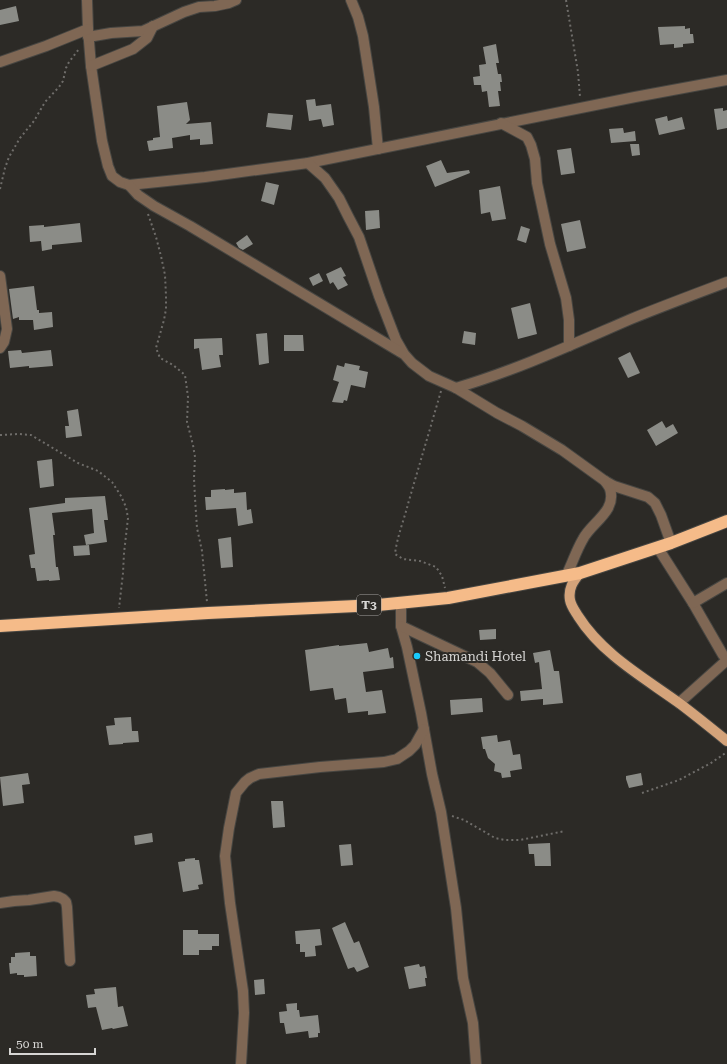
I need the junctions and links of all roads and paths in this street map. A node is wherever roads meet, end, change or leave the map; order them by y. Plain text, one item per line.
1 (87, 0) edge
2 (236, 0) edge
3 (351, 0) edge
4 (566, 0) edge
5 (153, 26) junction
6 (88, 36) junction
7 (0, 62) edge
8 (91, 66) junction
9 (727, 80) edge
10 (580, 109) junction
11 (501, 123) junction
12 (378, 148) junction
13 (308, 163) junction
14 (130, 184) junction
15 (0, 188) edge
16 (138, 195) junction
17 (0, 276) edge
18 (727, 282) edge
19 (569, 346) junction
20 (0, 348) edge
21 (404, 354) junction
22 (444, 383) junction
23 (456, 388) junction
24 (0, 435) edge
25 (605, 481) junction
26 (727, 521) edge
27 (671, 543) junction
28 (658, 548) junction
29 (580, 573) junction
30 (566, 576) junction
31 (727, 583) edge
32 (448, 598) junction
33 (401, 603) junction
34 (693, 603) junction
35 (208, 613) junction
36 (117, 619) junction
37 (0, 626) edge
38 (401, 626) junction
39 (727, 659) edge
40 (508, 695) dead end
41 (679, 703) junction
42 (424, 729) junction
43 (727, 741) edge
44 (727, 752) edge
45 (642, 793) dead end
46 (441, 812) junction
47 (565, 831) dead end
48 (0, 903) edge
49 (70, 960) dead end
50 (241, 1064) edge
51 (476, 1064) edge

1 - 6 street
2 - 5 street
3 - 12 street
4 - 10 path
5 - 6 street
5 - 8 street
6 - 7 street
6 - 8 street
6 - 15 path
8 - 14 street
9 - 10 street
10 - 11 street
11 - 12 street
11 - 19 street
12 - 13 street
13 - 14 street
13 - 21 street
14 - 16 street
16 - 21 street
16 - 35 path
17 - 20 street
18 - 19 street
19 - 23 street
21 - 22 street
22 - 23 street
22 - 32 path
23 - 25 street
24 - 36 path
25 - 27 street
25 - 30 street
26 - 27 highway, T3
27 - 28 highway, T3
28 - 29 highway, T3
28 - 34 street
29 - 30 highway, T3
29 - 41 main road
30 - 32 highway, T3
31 - 34 street
32 - 33 highway, T3
33 - 35 highway, T3
33 - 38 street
34 - 39 street
35 - 36 highway, T3
36 - 37 highway, T3
38 - 40 street
38 - 42 street
39 - 41 street
41 - 43 main road
42 - 46 street
42 - 50 street
44 - 45 path
46 - 47 path
46 - 51 street
48 - 49 street

